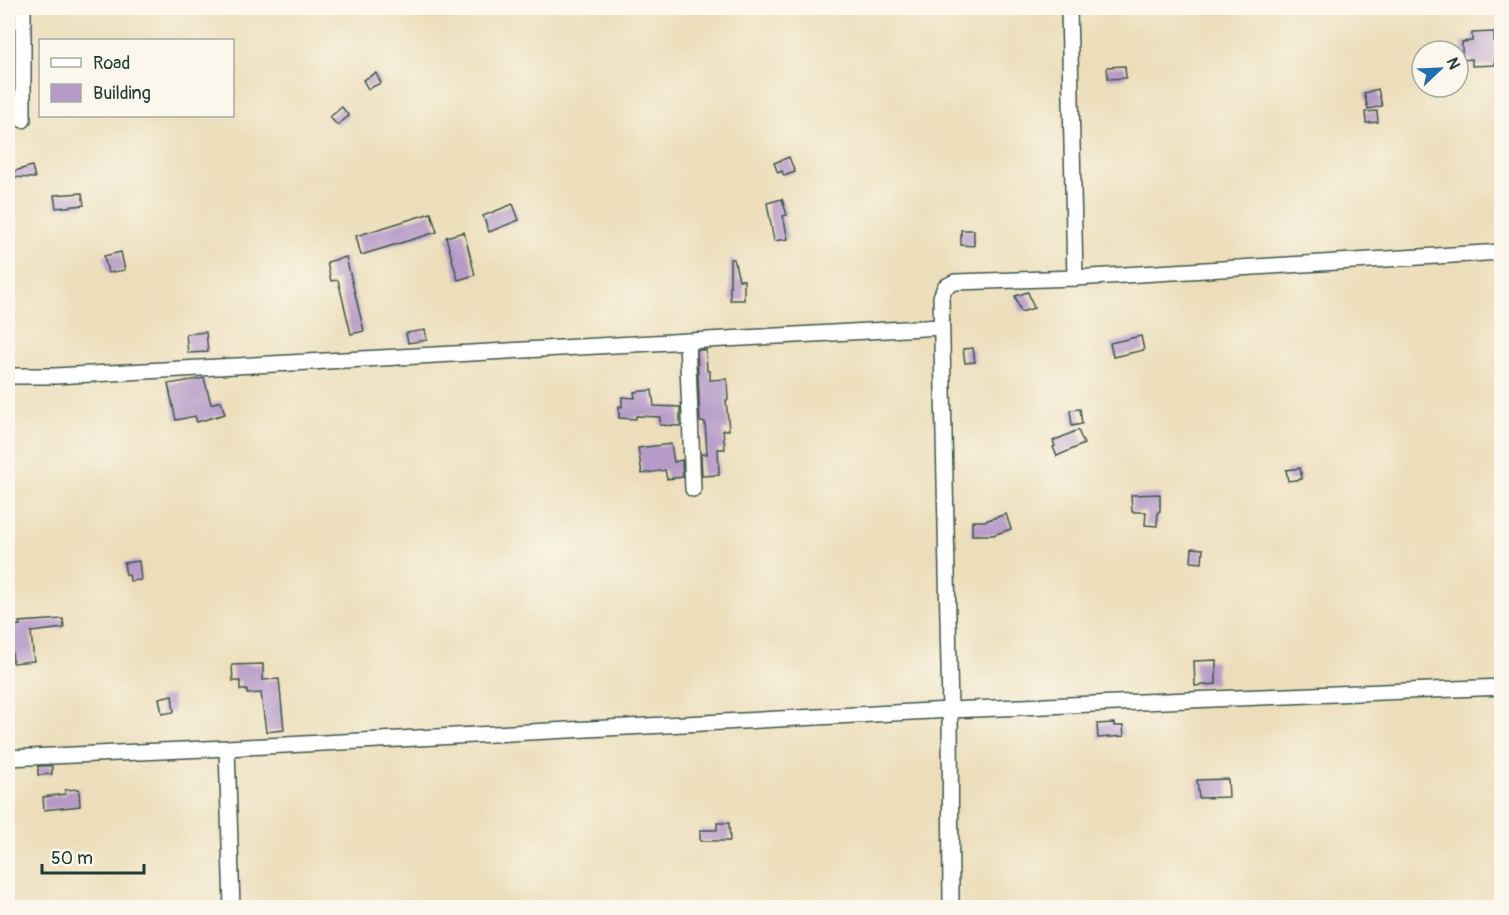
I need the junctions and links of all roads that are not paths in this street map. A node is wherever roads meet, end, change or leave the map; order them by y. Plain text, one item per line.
1 (23, 8) edge
2 (1070, 8) edge
3 (23, 120) dead end
4 (1502, 252) edge
5 (1075, 278) junction
6 (941, 327) junction
7 (687, 341) junction
8 (8, 376) edge
9 (693, 489) dead end
10 (1502, 687) edge
11 (950, 710) junction
12 (226, 748) junction
13 (8, 758) edge
14 (232, 908) edge
15 (951, 908) edge

1 - 3 street
2 - 5 street
4 - 5 street
5 - 6 street
6 - 7 street
6 - 11 street
7 - 8 street
7 - 9 street
10 - 11 street
11 - 12 street
11 - 15 street
12 - 13 street
12 - 14 street

